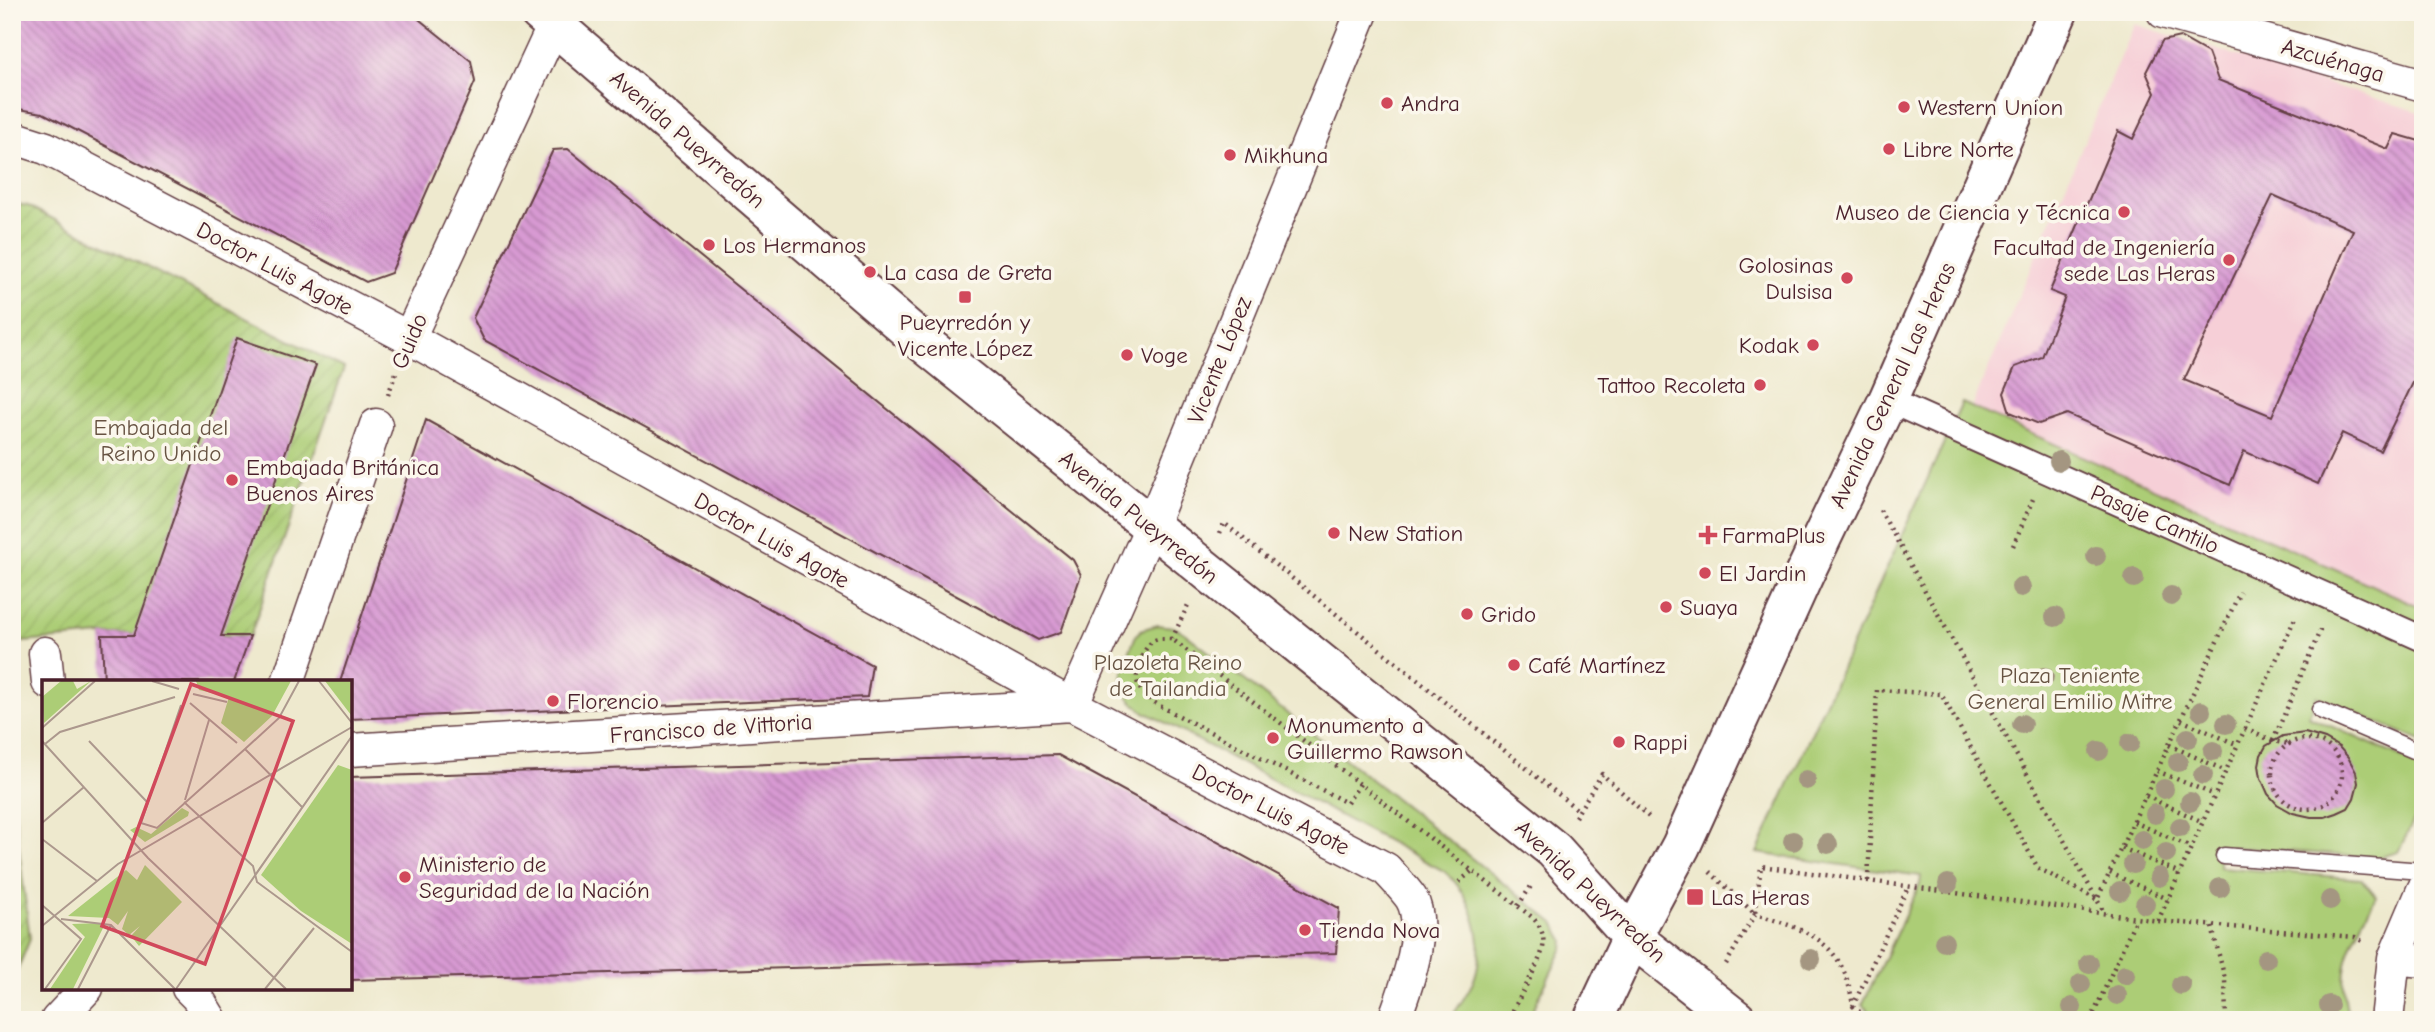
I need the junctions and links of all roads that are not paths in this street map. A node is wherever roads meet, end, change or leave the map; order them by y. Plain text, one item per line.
1 (1362, 12) edge
2 (2058, 12) edge
3 (2163, 12) edge
4 (551, 16) edge
5 (2423, 85) edge
6 (12, 137) edge
7 (409, 338) junction
8 (1888, 400) junction
9 (376, 425) road end
10 (1151, 527) junction
11 (2423, 639) edge
12 (289, 680) edge
13 (1072, 705) junction
14 (2320, 710) dead end
15 (352, 750) edge
16 (2423, 754) edge
17 (2224, 856) dead end
18 (2423, 872) edge
19 (2423, 890) edge
20 (1632, 937) junction
21 (2408, 960) edge
22 (83, 990) edge
23 (190, 990) edge
24 (57, 1020) edge
25 (211, 1020) edge
26 (1394, 1020) edge
27 (1592, 1020) edge
28 (1737, 1020) edge
29 (2387, 1020) edge

1 - 10 street, Vicente López
2 - 8 main road, Avenida General Las Heras
3 - 5 street, Azcuénaga
4 - 7 street, Guido
4 - 10 main road, Avenida Pueyrredón
6 - 7 street, Doctor Luis Agote
7 - 13 street, Doctor Luis Agote
8 - 11 street, Pasaje Cantilo
8 - 20 main road, Avenida General Las Heras
9 - 12 street
10 - 13 street, Vicente López
10 - 20 main road, Avenida Pueyrredón
13 - 15 street, Francisco de Vittoria
13 - 26 street, Doctor Luis Agote
14 - 16 lane
17 - 18 lane
19 - 21 street
20 - 27 main road, Avenida General Las Heras
20 - 28 main road, Avenida Pueyrredón
21 - 29 street
22 - 24 street
23 - 25 street

